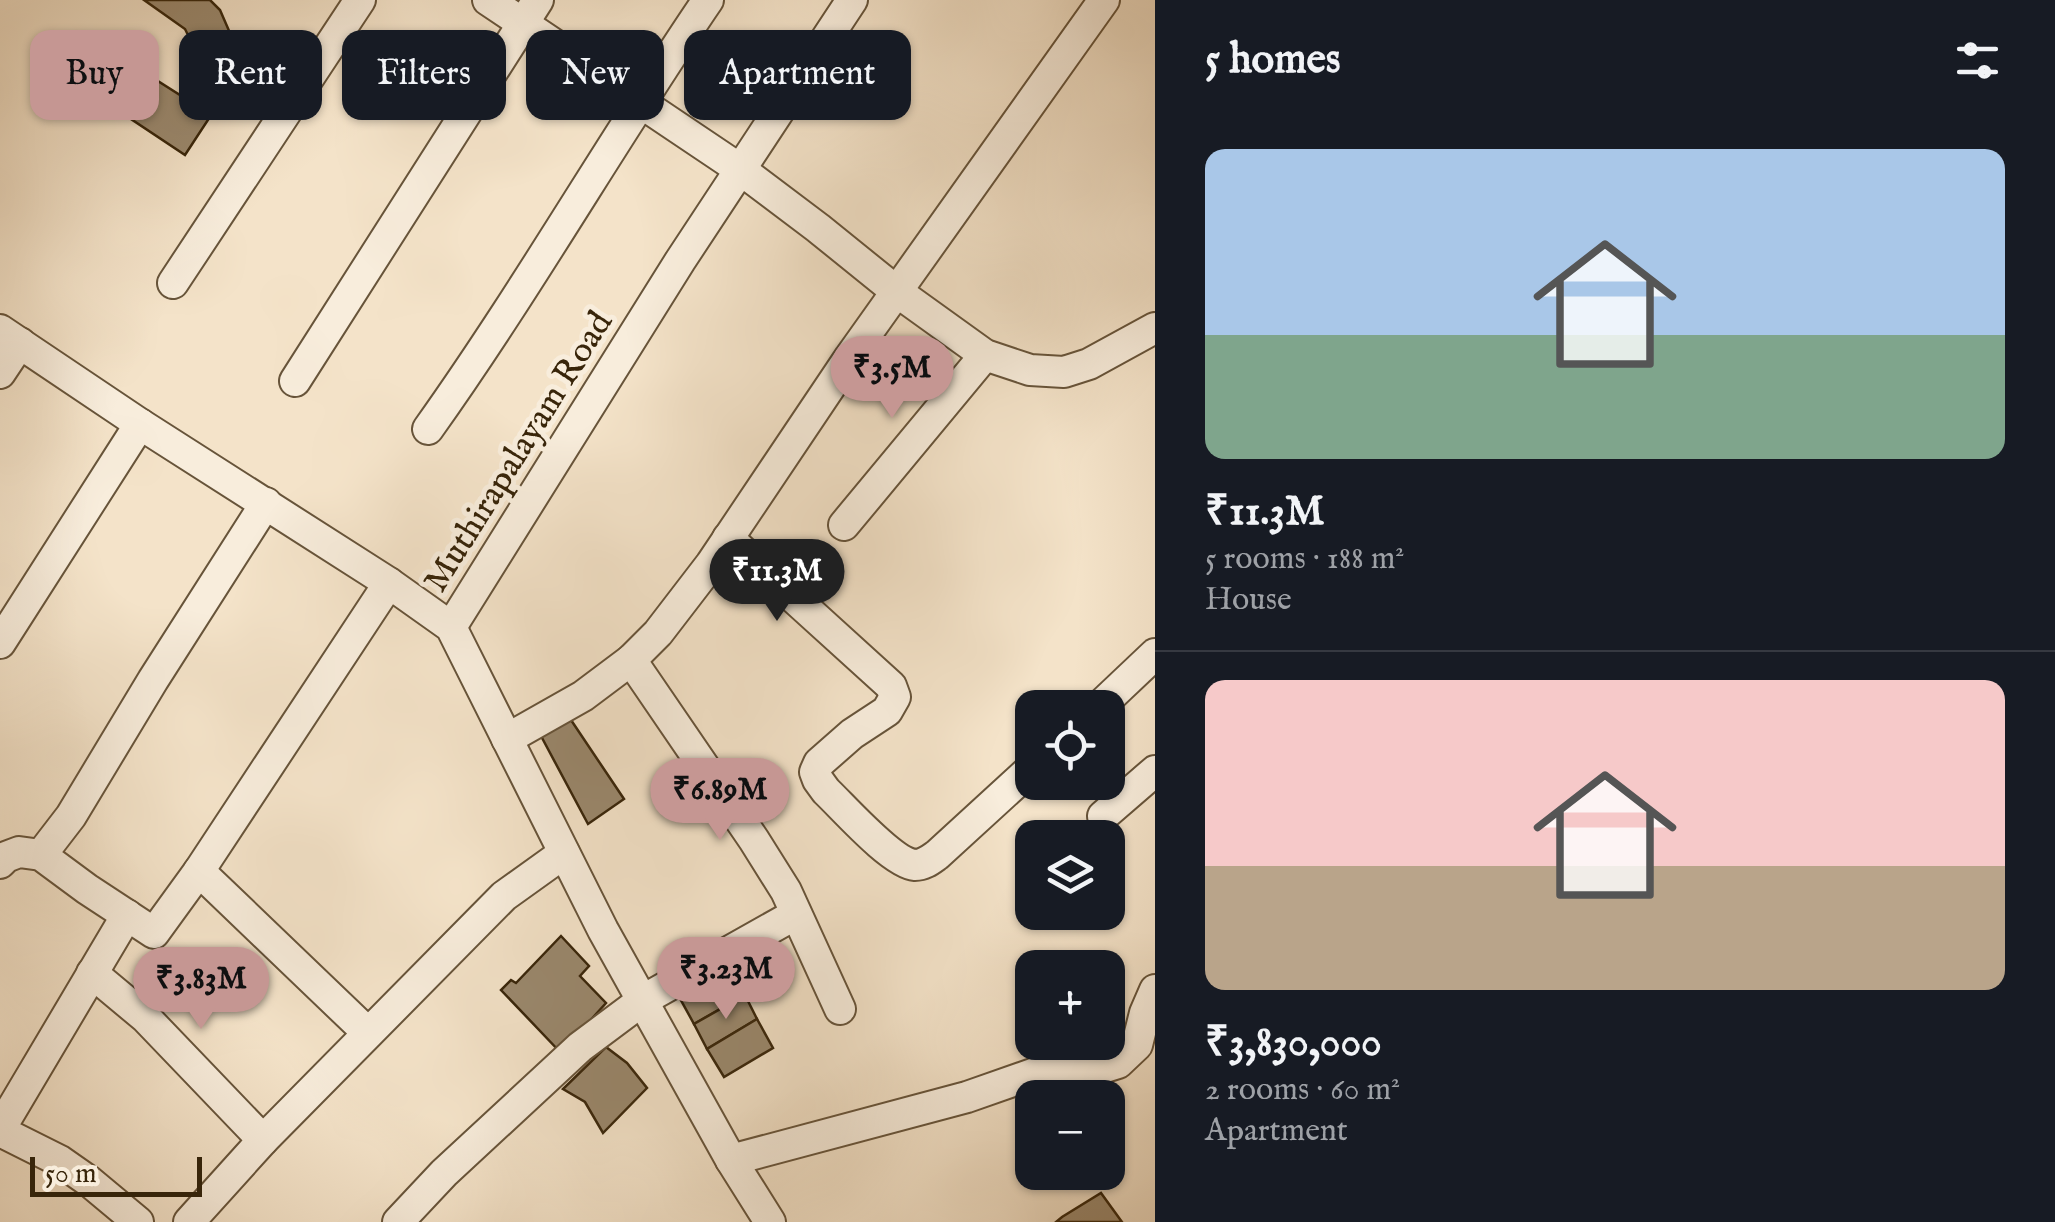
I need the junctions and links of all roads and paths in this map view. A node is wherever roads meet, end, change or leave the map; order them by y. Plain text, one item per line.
1 (360, 0) edge
2 (488, 0) edge
3 (708, 0) edge
4 (852, 0) edge
5 (1104, 0) edge
6 (530, 12) edge
7 (551, 30) edge
8 (664, 65) edge
9 (627, 120) edge
10 (664, 120) edge
11 (741, 170) junction
12 (173, 282) dead end
13 (896, 291) junction
14 (1155, 328) edge
15 (10, 337) edge
16 (985, 355) junction
17 (0, 373) edge
18 (295, 381) dead end
19 (140, 424) junction
20 (428, 428) dead end
21 (266, 503) junction
22 (844, 525) dead end
23 (728, 538) junction
24 (389, 583) junction
25 (451, 627) junction
26 (0, 643) edge
27 (1155, 654) edge
28 (631, 660) junction
29 (1117, 690) edge
30 (507, 740) junction
31 (1155, 771) edge
32 (1015, 784) edge
33 (1103, 816) dead end
34 (564, 853) junction
35 (41, 855) junction
36 (0, 863) edge
37 (199, 871) junction
38 (796, 914) junction
39 (127, 915) junction
40 (92, 973) junction
41 (1155, 990) edge
42 (643, 1000) junction
43 (840, 1009) dead end
44 (368, 1033) junction
45 (0, 1130) edge
46 (263, 1140) junction
47 (734, 1166) junction
48 (767, 1218) edge
49 (138, 1222) edge
50 (189, 1222) edge
51 (398, 1222) edge

1 - 12 street
2 - 6 street
3 - 8 street
4 - 11 street, Muthirapalayam Road
5 - 13 street
6 - 7 street
6 - 18 street
9 - 20 street
10 - 11 street
11 - 13 street
11 - 25 street, Muthirapalayam Road
13 - 16 street
13 - 23 street
14 - 16 street
15 - 17 street
15 - 19 street
16 - 22 street
19 - 21 street
19 - 26 street
21 - 24 street
21 - 35 street
23 - 28 street
23 - 32 street
24 - 25 street
24 - 37 street
25 - 30 street, Muthirapalayam Road
27 - 29 street
28 - 30 street
28 - 38 street
30 - 34 street, Muthirapalayam Road
31 - 33 street
34 - 42 street, Muthirapalayam Road
34 - 44 street
35 - 36 street
35 - 39 street
37 - 39 street
37 - 44 street
38 - 42 street
38 - 43 street
39 - 40 street
40 - 45 street
40 - 46 street
41 - 47 street
42 - 47 street, Muthirapalayam Road
42 - 51 street
44 - 46 street
45 - 49 street
46 - 50 street
47 - 48 street, Muthirapalayam Road

